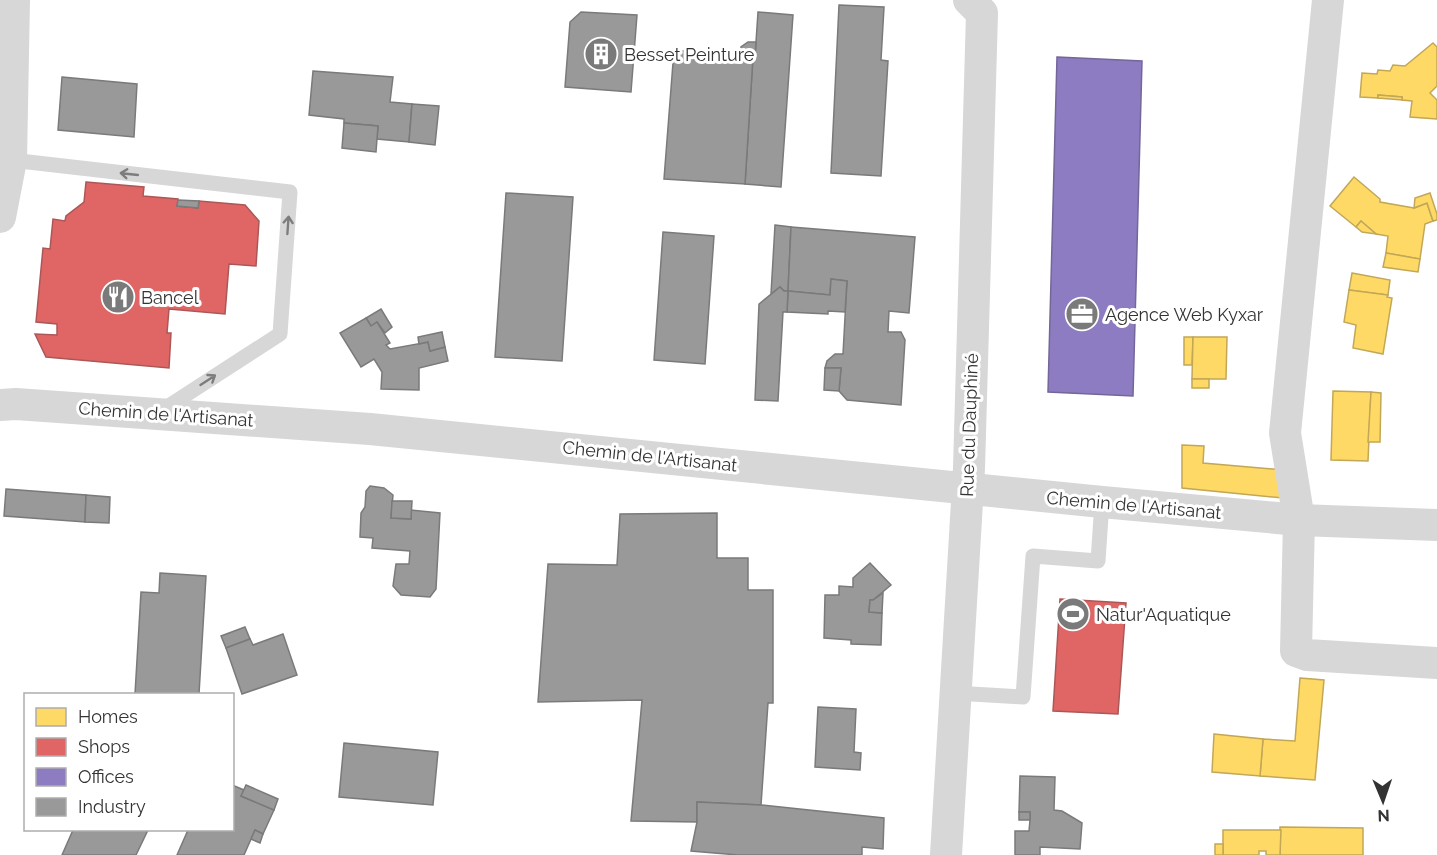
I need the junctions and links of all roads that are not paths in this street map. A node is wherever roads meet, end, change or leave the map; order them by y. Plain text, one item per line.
1 (14, 0) edge
2 (969, 0) edge
3 (1328, 0) edge
4 (11, 160) junction
5 (0, 217) edge
6 (0, 405) edge
7 (159, 412) junction
8 (968, 488) junction
9 (1102, 502) junction
10 (1299, 520) junction
11 (1437, 525) edge
12 (1437, 663) edge
13 (955, 693) junction
14 (946, 855) edge

1 - 4 street
2 - 8 street, Rue du Dauphiné
3 - 10 street
4 - 5 street
7 -> 4 lane
6 - 7 street, Chemin de l'Artisanat
7 - 8 street, Chemin de l'Artisanat
8 - 9 street, Chemin de l'Artisanat
8 - 13 street, Rue du Dauphiné
9 - 10 street, Chemin de l'Artisanat
9 - 13 lane
10 - 11 street, Chemin de l'Artisanat
10 - 12 street
13 - 14 street, Rue du Dauphiné

